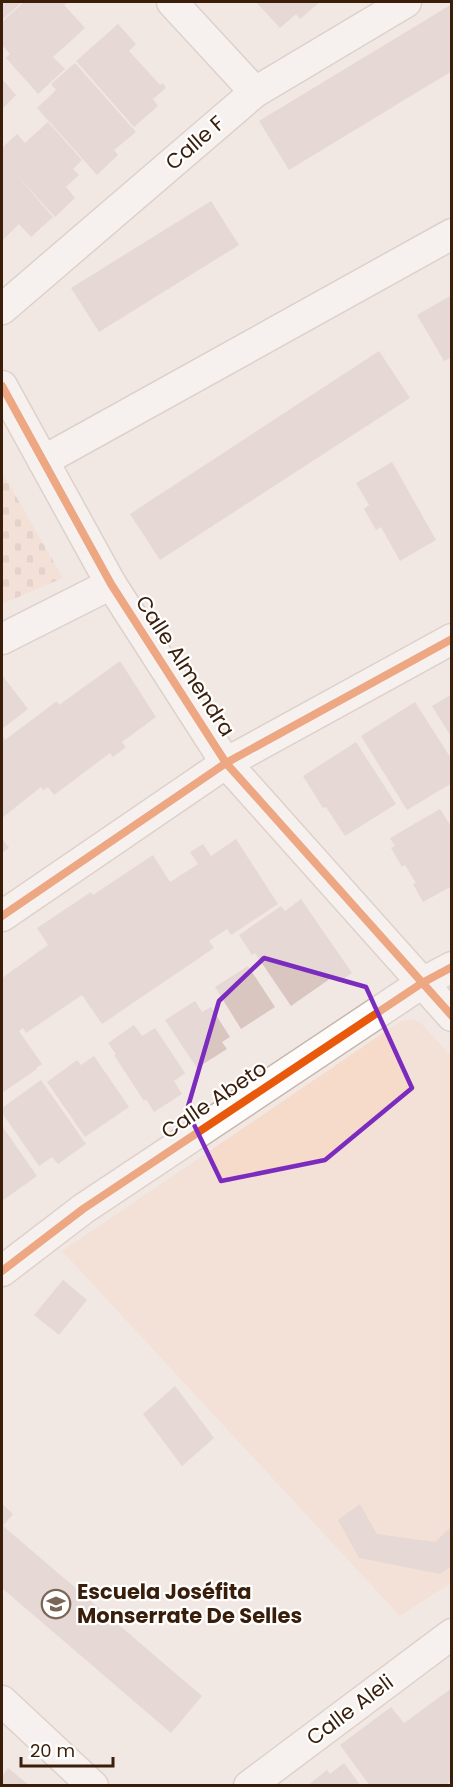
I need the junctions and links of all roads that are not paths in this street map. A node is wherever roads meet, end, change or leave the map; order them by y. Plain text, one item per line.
1 (172, 2) edge
2 (406, 2) edge
3 (255, 92) junction
4 (452, 234) edge
5 (2, 309) edge
6 (2, 386) edge
7 (43, 461) junction
8 (111, 584) junction
9 (2, 639) edge
10 (452, 639) edge
11 (226, 763) junction
12 (2, 916) edge
13 (452, 967) edge
14 (422, 983) junction
15 (452, 1016) edge
16 (2, 1271) edge
17 (452, 1634) edge
18 (2, 1701) edge
19 (93, 1785) edge
20 (249, 1785) edge

1 - 3 street
2 - 3 street, Calle F
3 - 5 street, Calle F
4 - 7 street
6 - 7 street, Calle Almendra
7 - 8 street, Calle Almendra
8 - 9 street
8 - 11 street, Calle Almendra
10 - 11 street
11 - 12 street
11 - 14 street, Calle Almendra
13 - 14 street, Calle Abeto
14 - 15 street, Calle Almendra
14 - 16 street, Calle Abeto
17 - 20 street, Calle Aleli
18 - 19 street

